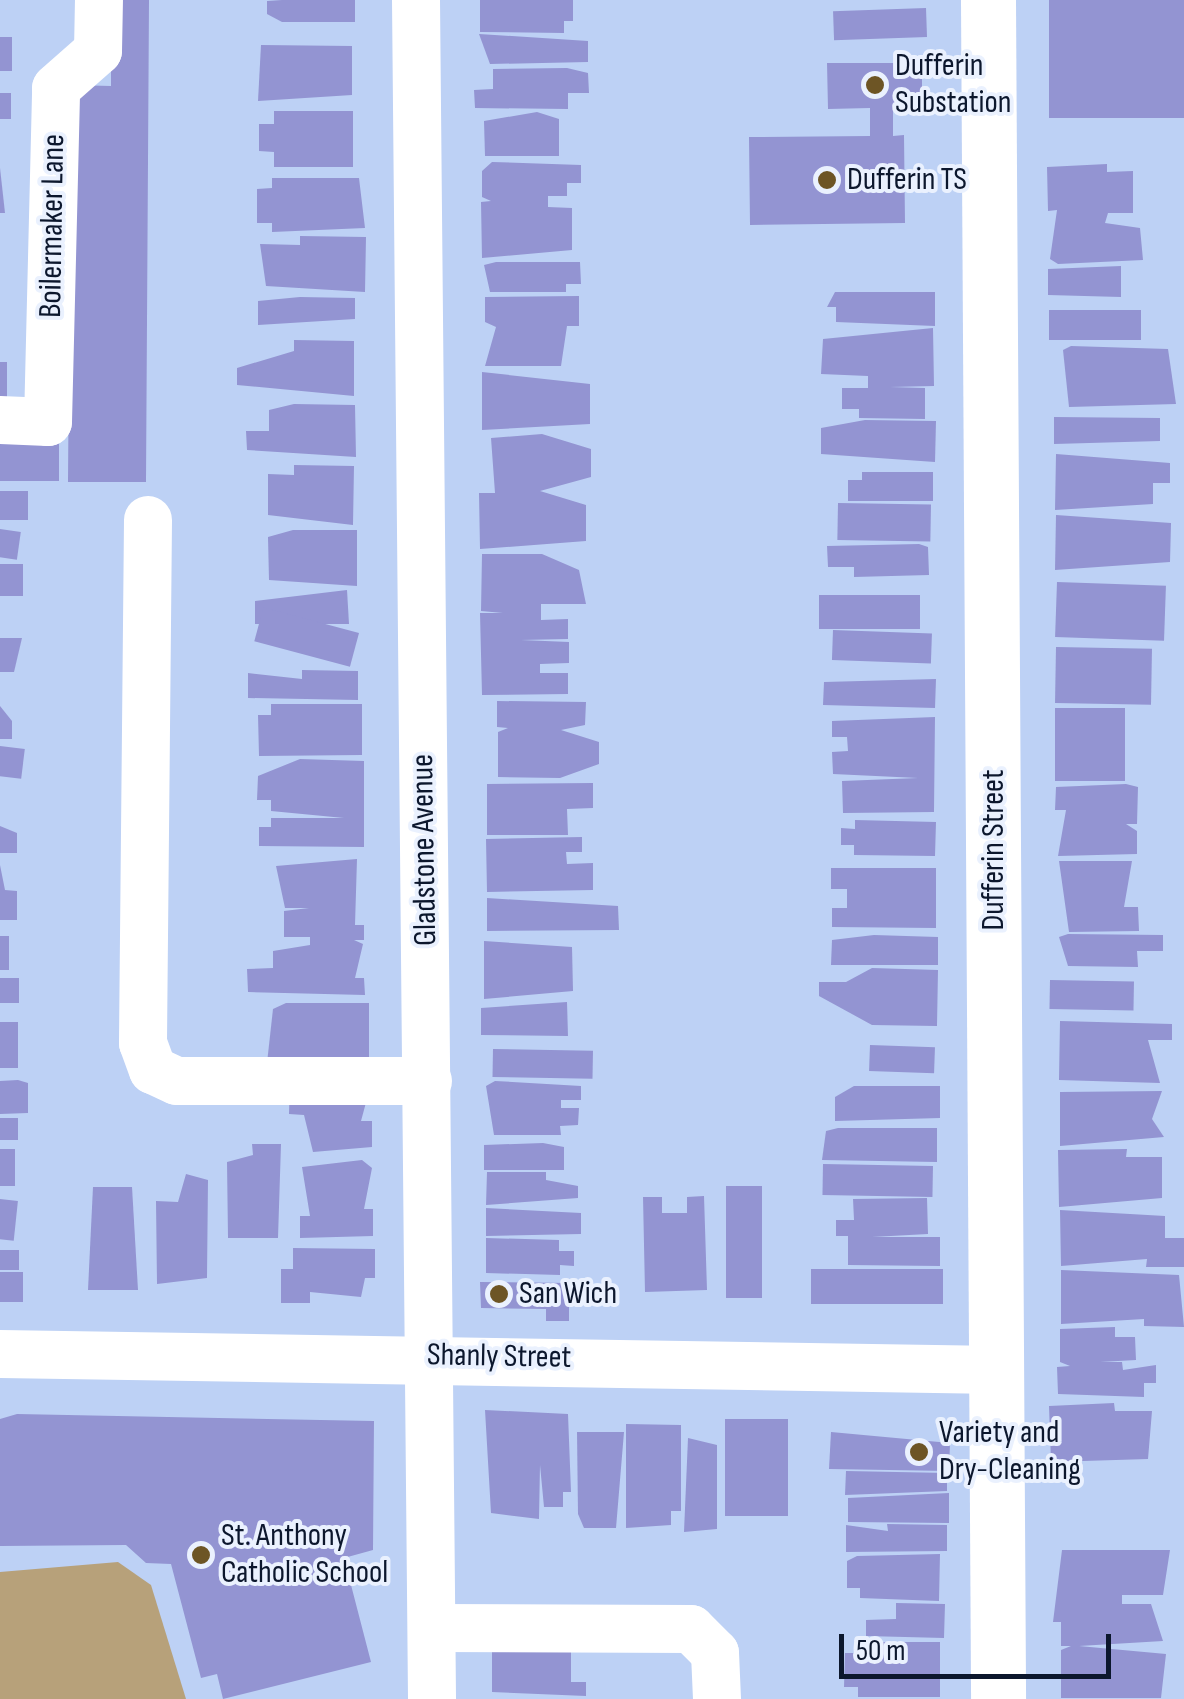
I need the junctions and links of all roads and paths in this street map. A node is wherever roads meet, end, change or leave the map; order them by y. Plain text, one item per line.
1 (98, 0) edge
2 (416, 0) edge
3 (988, 0) edge
4 (0, 420) edge
5 (148, 520) dead end
6 (428, 1081) junction
7 (0, 1354) edge
8 (428, 1356) junction
9 (998, 1370) junction
10 (432, 1628) junction
11 (432, 1699) edge
12 (717, 1699) edge
13 (998, 1699) edge

1 - 4 street, Boilermaker Lane
2 - 6 street, Gladstone Avenue
3 - 9 main road, Dufferin Street
5 - 6 street
6 - 8 street, Gladstone Avenue
7 - 8 street, Shanly Street
8 - 9 street, Shanly Street
8 - 10 street, Gladstone Avenue
9 - 13 main road, Dufferin Street
10 - 11 street, Gladstone Avenue
10 - 12 street

